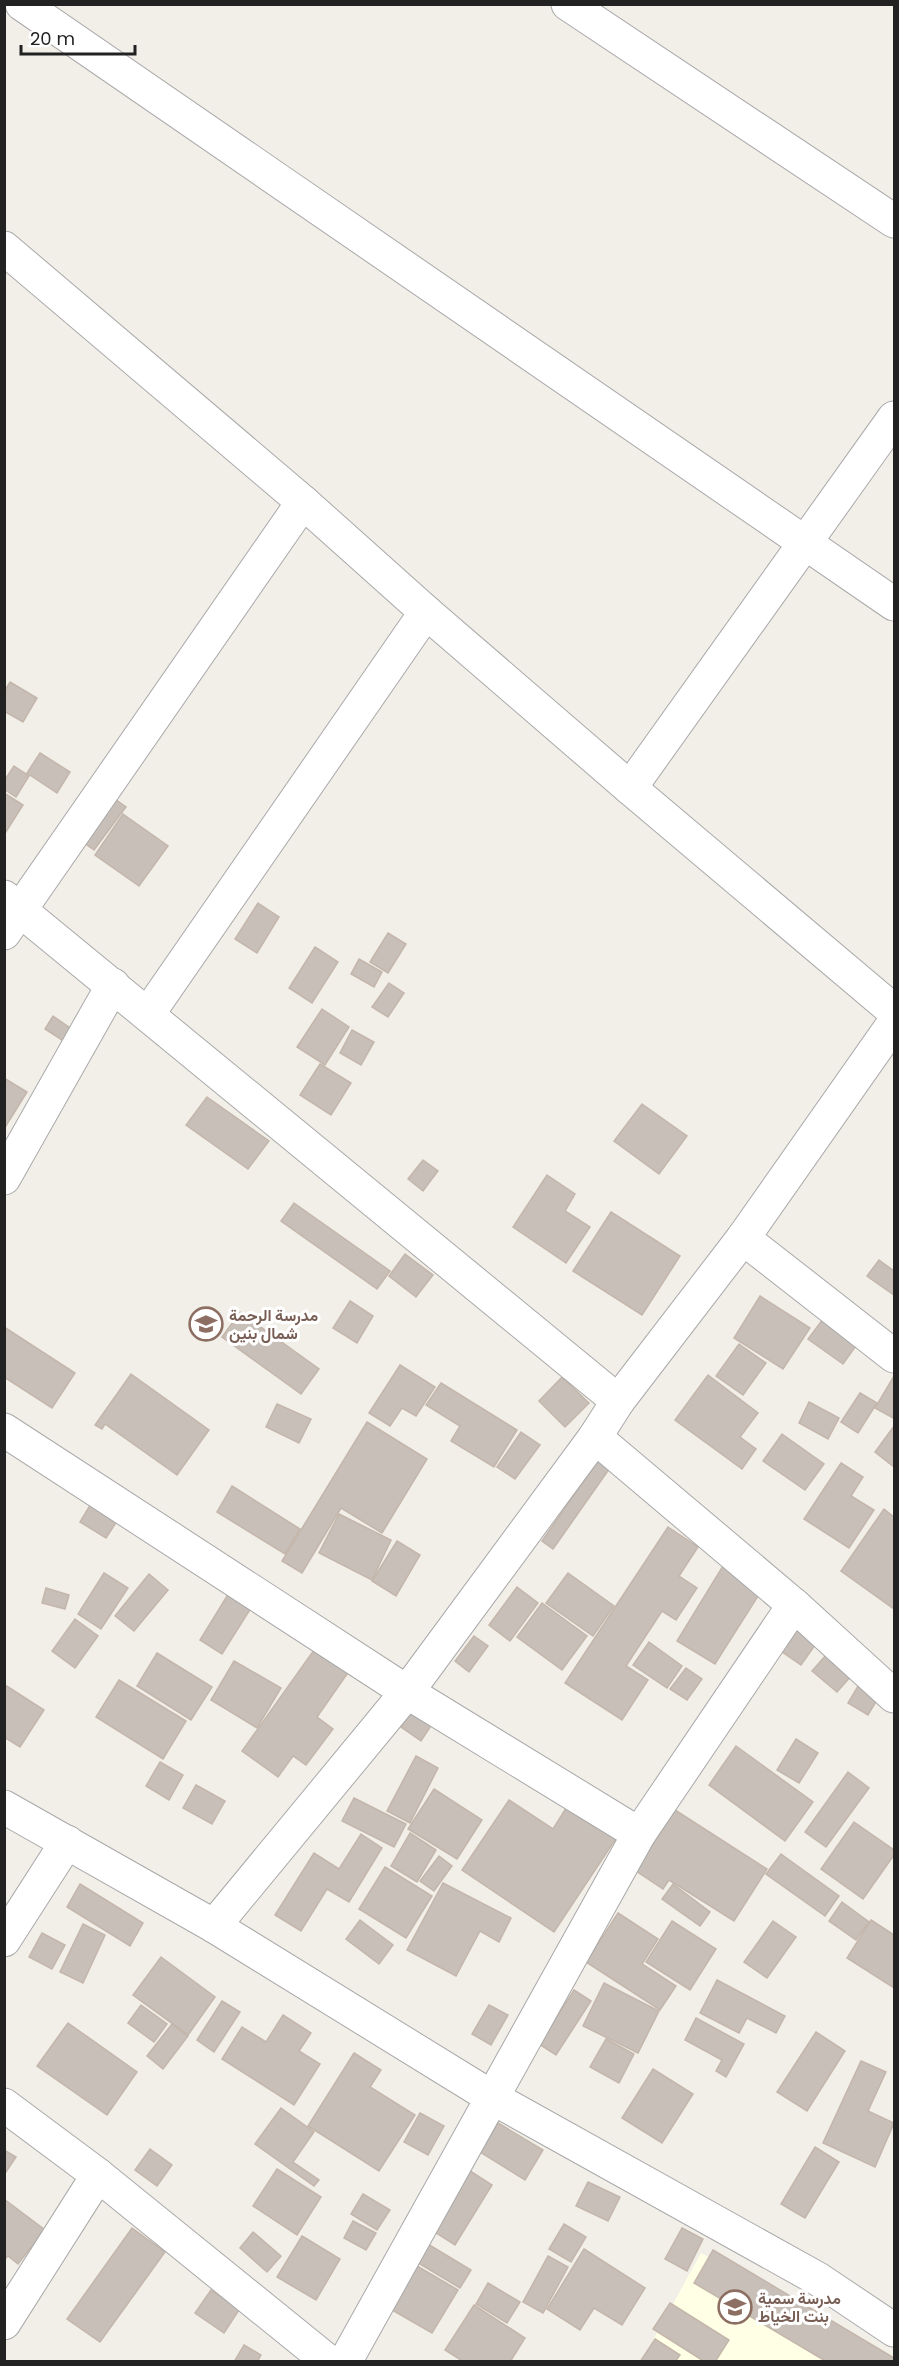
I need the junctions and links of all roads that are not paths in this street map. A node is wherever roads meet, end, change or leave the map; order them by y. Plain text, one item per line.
1 (22, 4) edge
2 (568, 4) edge
3 (894, 221) edge
4 (4, 248) edge
5 (894, 418) edge
6 (303, 502) junction
7 (803, 542) junction
8 (894, 604) edge
9 (426, 612) junction
10 (630, 788) junction
11 (10, 913) edge
12 (113, 985) junction
13 (894, 1011) edge
14 (148, 1014) junction
15 (894, 1023) edge
16 (4, 1178) edge
17 (743, 1238) junction
18 (894, 1356) edge
19 (618, 1401) junction
20 (4, 1430) edge
21 (595, 1437) junction
22 (794, 1605) junction
23 (407, 1692) junction
24 (894, 1696) edge
25 (4, 1807) edge
26 (639, 1834) junction
27 (67, 1842) junction
28 (214, 1926) junction
29 (4, 1940) edge
30 (493, 2098) junction
31 (4, 2105) edge
32 (98, 2175) junction
33 (4, 2323) edge
34 (894, 2330) edge
35 (329, 2361) edge
36 (345, 2361) edge

1 - 7 street
2 - 3 street
4 - 6 street
5 - 7 street
6 - 9 street
6 - 11 street
7 - 8 street
7 - 10 street
9 - 10 street
9 - 14 street
10 - 13 street
11 - 12 street
12 - 14 street
12 - 16 street
14 - 19 street
15 - 17 street
17 - 18 street
17 - 19 street
19 - 21 street
20 - 23 street
21 - 22 street
21 - 23 street
22 - 24 street
22 - 26 street
23 - 26 street
23 - 28 street
25 - 27 street
26 - 30 street
27 - 28 street
27 - 29 street
28 - 30 street
30 - 34 street
30 - 36 street
31 - 32 street
32 - 33 street
32 - 35 street

